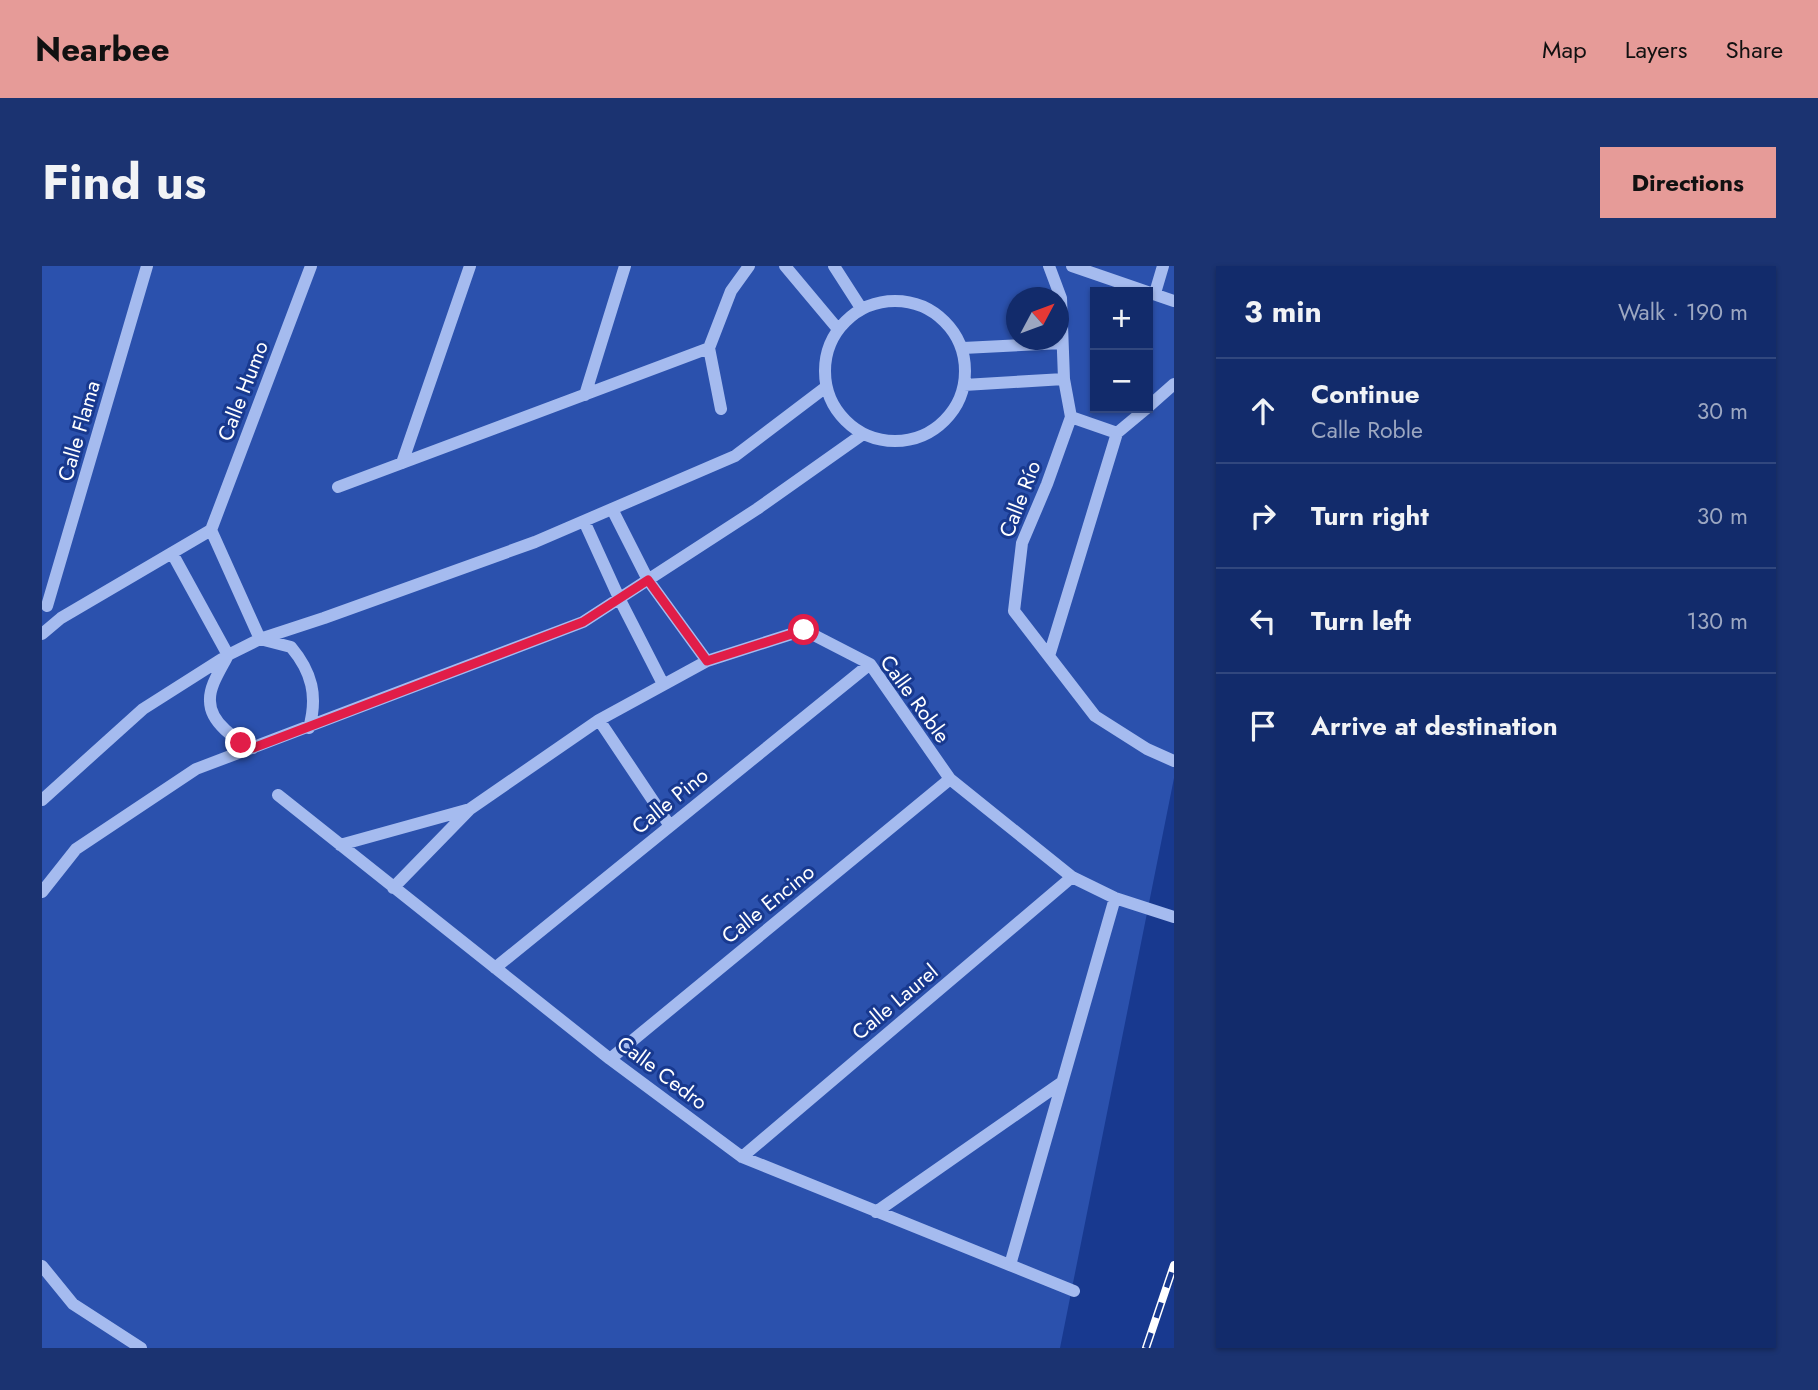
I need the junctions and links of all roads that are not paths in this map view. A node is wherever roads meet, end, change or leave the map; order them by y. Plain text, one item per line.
1 (147, 266) edge
2 (311, 266) edge
3 (470, 266) edge
4 (625, 266) edge
5 (749, 266) edge
6 (785, 266) edge
7 (834, 266) edge
8 (1049, 266) edge
9 (1072, 266) edge
10 (1163, 266) edge
11 (1057, 287) edge
12 (1155, 293) junction
13 (1174, 301) edge
14 (860, 308) junction
15 (837, 328) junction
16 (1006, 346) edge
17 (709, 348) junction
18 (963, 348) junction
19 (1062, 350) edge
20 (1064, 379) junction
21 (1174, 384) edge
22 (964, 385) junction
23 (826, 387) junction
24 (585, 395) junction
25 (1153, 402) edge
26 (721, 409) dead end
27 (1140, 413) edge
28 (1071, 417) junction
29 (1117, 433) junction
30 (863, 434) junction
31 (402, 463) junction
32 (338, 487) dead end
33 (612, 509) junction
34 (584, 521) junction
35 (211, 530) junction
36 (172, 553) junction
37 (648, 580) junction
38 (619, 598) junction
39 (45, 604) edge
40 (61, 618) junction
41 (42, 634) edge
42 (260, 639) junction
43 (228, 655) junction
44 (1049, 656) junction
45 (707, 661) junction
46 (870, 664) junction
47 (663, 684) junction
48 (599, 720) junction
49 (309, 727) junction
50 (253, 748) junction
51 (1174, 760) edge
52 (950, 779) junction
53 (278, 795) dead end
54 (42, 800) edge
55 (470, 809) junction
56 (670, 826) junction
57 (340, 845) junction
58 (1072, 877) junction
59 (393, 888) junction
60 (42, 892) edge
61 (1115, 898) junction
62 (1174, 916) edge
63 (495, 968) junction
64 (610, 1059) junction
65 (1061, 1083) junction
66 (742, 1157) junction
67 (876, 1212) junction
68 (1010, 1265) junction
69 (42, 1266) edge
70 (1074, 1291) dead end
71 (141, 1348) edge

1 - 39 street, Calle Flama
2 - 35 street, Calle Humo
3 - 31 street
4 - 24 street
5 - 17 street
6 - 15 street
7 - 14 street
8 - 11 street
9 - 12 street
10 - 12 street
12 - 13 street
14 - 15 street
14 - 18 street
15 - 23 street
16 - 18 street
17 - 24 street
17 - 26 street
18 - 22 street
19 - 20 street
20 - 22 street
20 - 28 street
21 - 25 street
22 - 30 street
23 - 30 street
23 - 33 street
24 - 31 street
27 - 29 street
28 - 29 street
28 - 44 street, Calle Río
29 - 44 street
30 - 37 street
31 - 32 street
33 - 34 street
33 - 37 street
34 - 38 street
34 - 42 street
35 - 36 street
35 - 42 street
36 - 40 street
36 - 43 street
37 - 38 street
37 - 45 street
38 - 47 street
38 - 49 street
39 - 40 street
40 - 41 street
42 - 43 street
42 - 49 street
43 - 50 street
43 - 54 street
44 - 51 street, Calle Río
45 - 46 street, Calle Roble
45 - 47 street, Calle Roble
46 - 52 street, Calle Roble
46 - 56 street, Calle Pino
47 - 48 street, Calle Roble
48 - 55 street, Calle Roble
48 - 56 street
49 - 50 street
50 - 60 street
52 - 58 street, Calle Roble
52 - 64 street, Calle Encino
53 - 57 street, Calle Cedro
55 - 57 street, Calle Roble
55 - 59 street
56 - 63 street, Calle Pino
57 - 59 street, Calle Cedro
58 - 61 street, Calle Roble
58 - 66 street, Calle Laurel
59 - 63 street, Calle Cedro
61 - 62 street, Calle Roble
61 - 65 street
63 - 64 street, Calle Cedro
64 - 66 street, Calle Cedro
65 - 67 street
65 - 68 street
66 - 67 street, Calle Cedro
67 - 68 street, Calle Cedro
68 - 70 street, Calle Cedro
69 - 71 street

